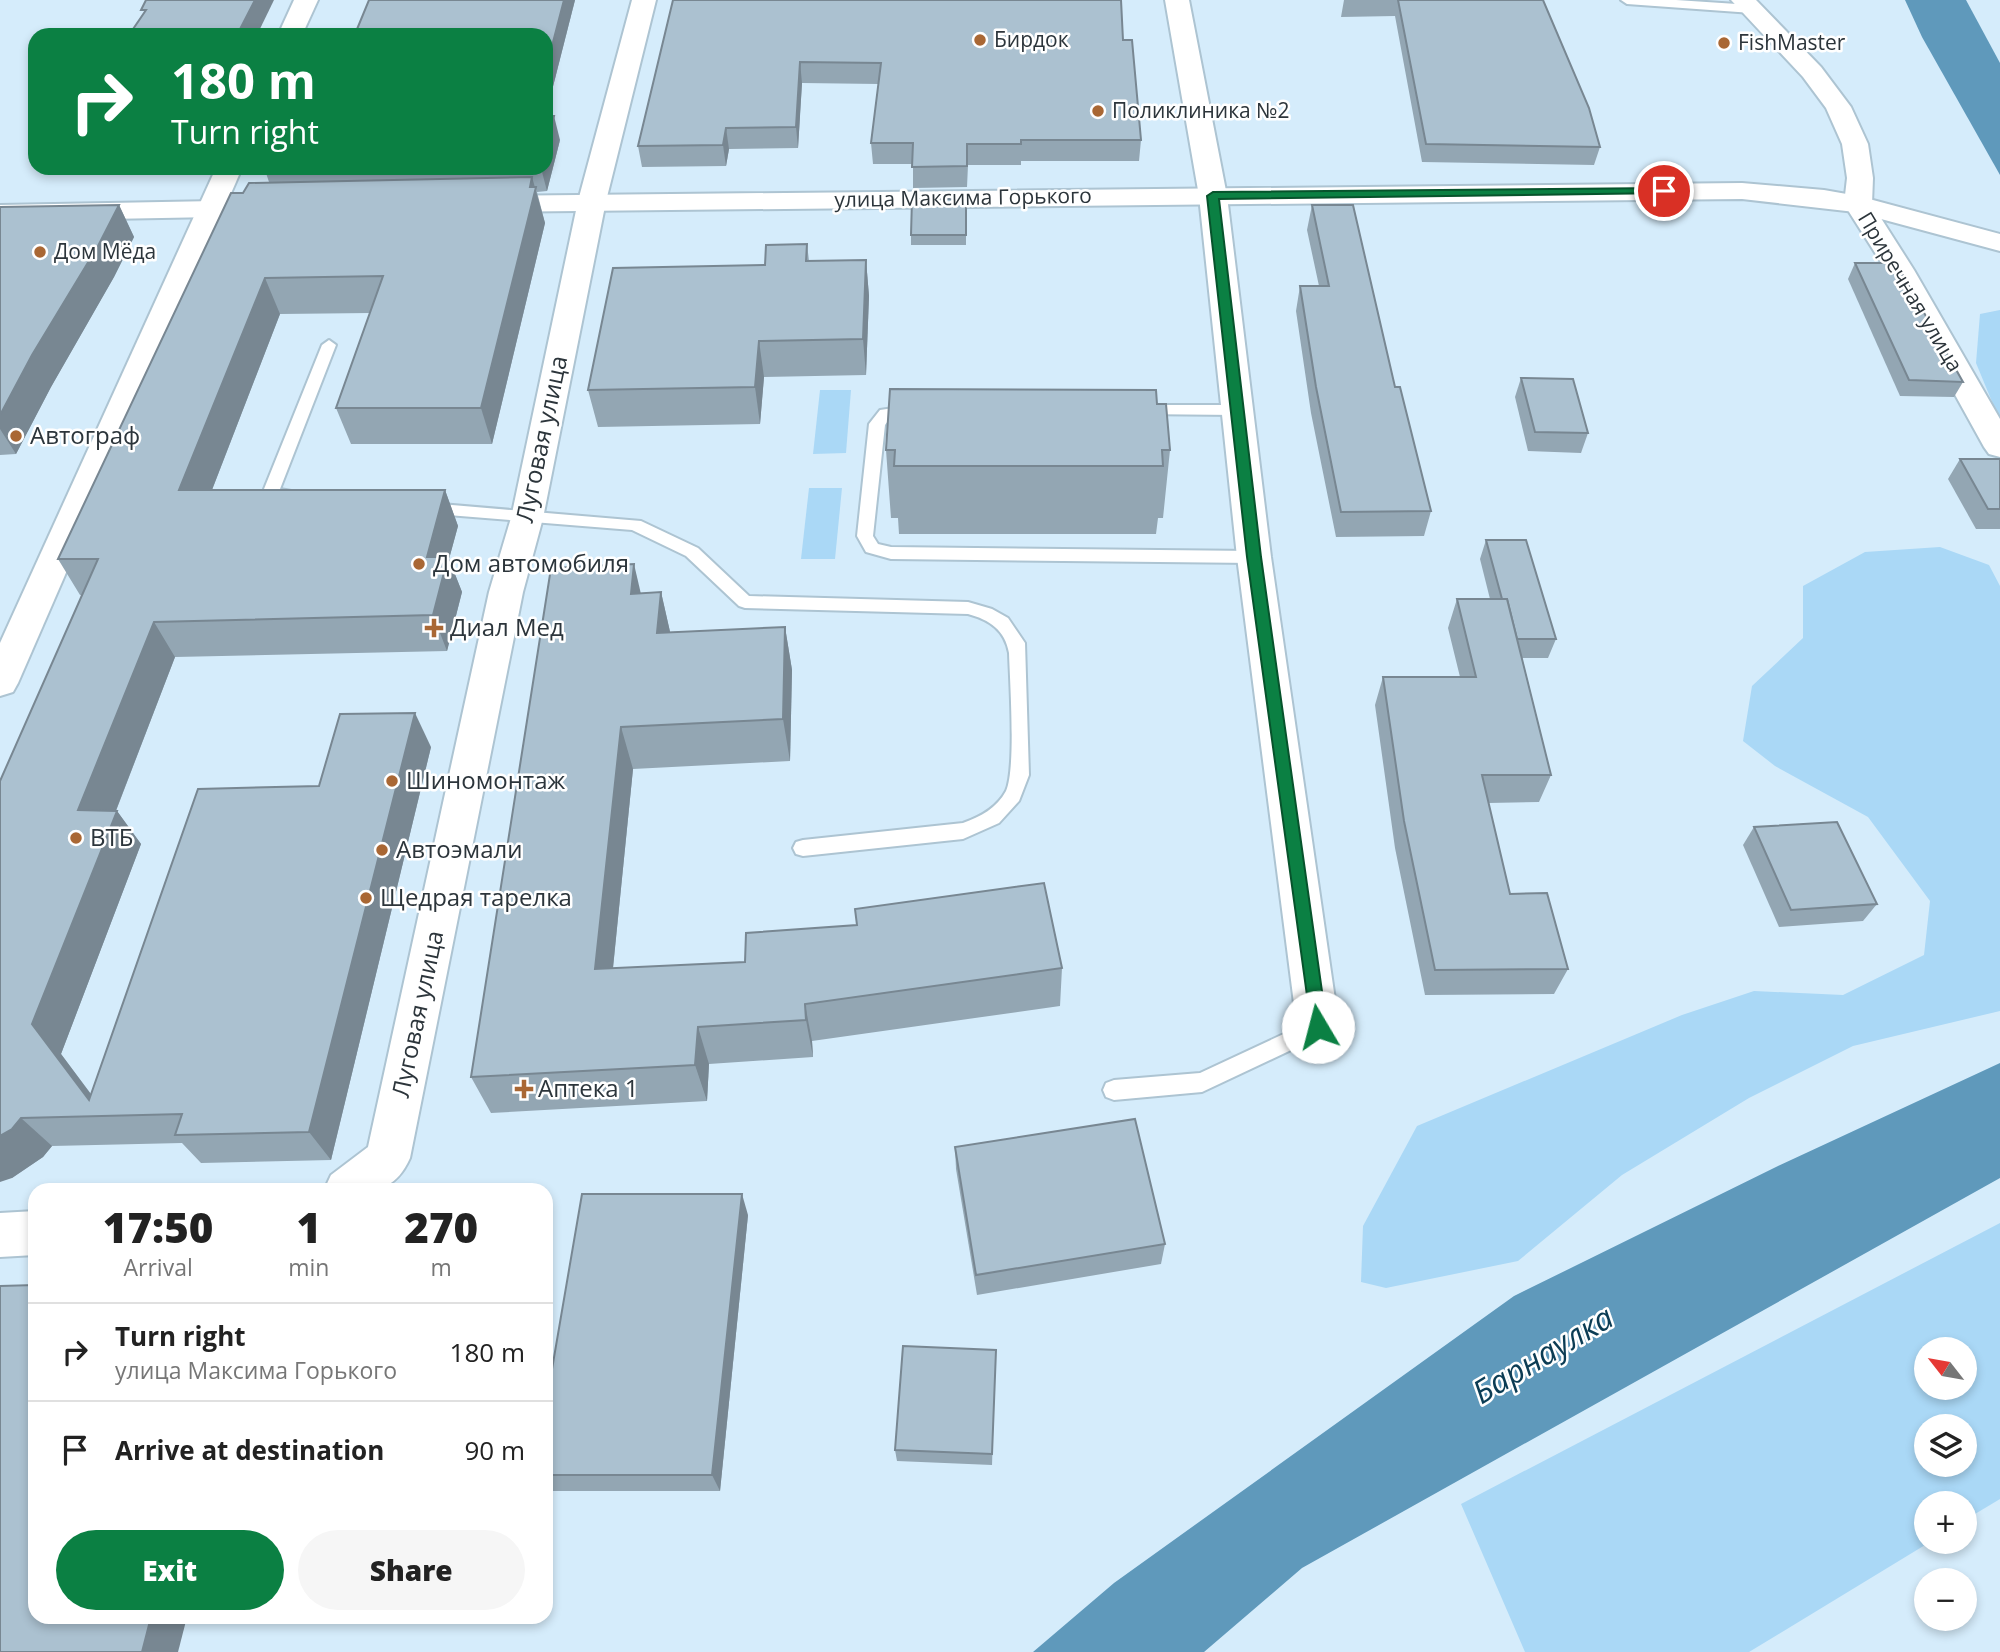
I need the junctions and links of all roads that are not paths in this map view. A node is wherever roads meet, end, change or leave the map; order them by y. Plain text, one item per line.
1 (306, 0) edge
2 (644, 0) edge
3 (1177, 0) edge
4 (1627, 0) edge
5 (1748, 5) edge
6 (293, 28) edge
7 (226, 175) edge
8 (1213, 196) junction
9 (592, 201) junction
10 (456, 204) edge
11 (1858, 204) junction
12 (306, 208) edge
13 (210, 210) junction
14 (0, 213) edge
15 (2000, 243) edge
16 (329, 345) dead end
17 (929, 410) edge
18 (1124, 410) edge
19 (1236, 410) junction
20 (2000, 447) edge
21 (311, 498) edge
22 (419, 508) edge
23 (527, 518) junction
24 (1254, 557) junction
25 (0, 683) edge
26 (803, 848) dead end
27 (1318, 1027) joint
28 (1114, 1090) dead end
29 (356, 1183) edge
30 (28, 1233) edge
31 (0, 1235) edge

1 - 6 street
2 - 9 street, Луговая улица
3 - 8 street
4 - 5 lane
5 - 11 street, Приречная улица
7 - 13 street
8 - 9 street, улица Максима Горького
8 - 11 street, улица Максима Горького
8 - 19 street
9 - 10 street, улица Максима Горького
9 - 23 street, Луговая улица
11 - 15 street, улица Максима Горького
11 - 20 street, Приречная улица
12 - 13 street
13 - 14 street
13 - 25 street
16 - 21 lane
17 - 24 lane
18 - 19 lane
19 - 24 street
22 - 23 lane
23 - 26 lane
23 - 29 street, Луговая улица
24 - 27 street
27 - 28 lane
30 - 31 street

